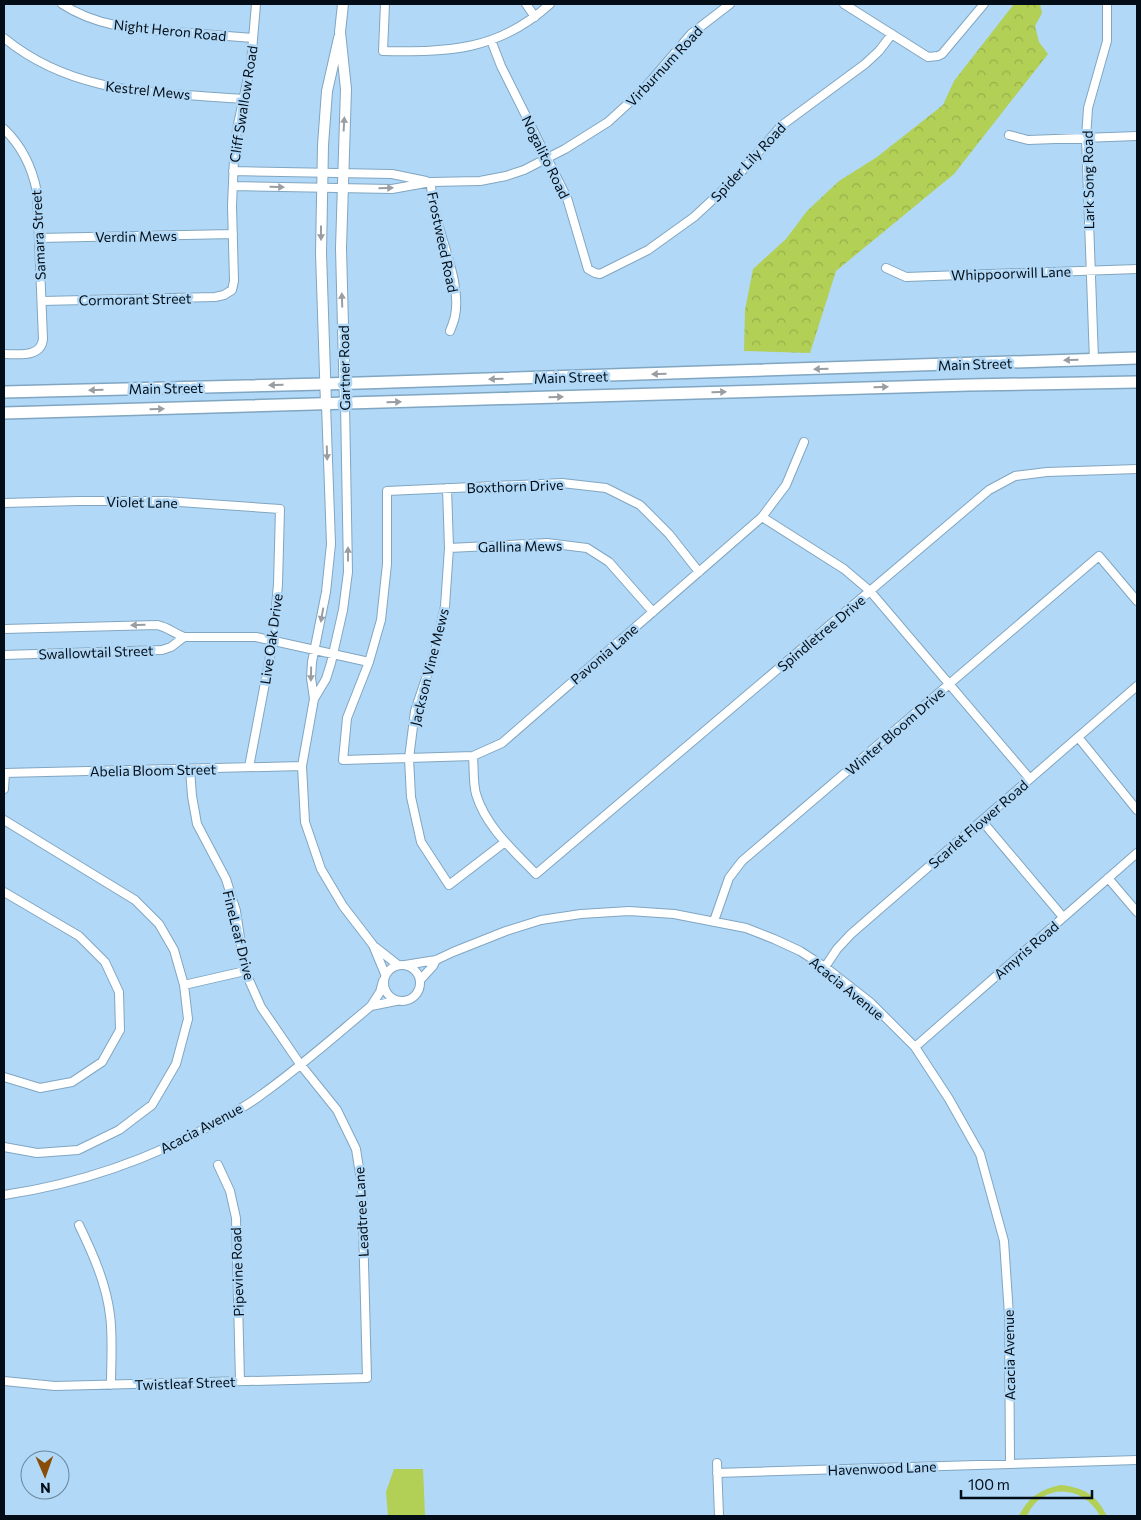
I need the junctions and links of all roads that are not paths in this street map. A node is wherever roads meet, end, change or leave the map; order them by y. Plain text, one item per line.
1 (62, 4) edge
2 (256, 4) edge
3 (342, 4) edge
4 (385, 4) edge
5 (526, 4) edge
6 (550, 4) edge
7 (730, 4) edge
8 (844, 4) edge
9 (984, 4) edge
10 (1106, 4) edge
11 (535, 17) junction
12 (340, 32) junction
13 (892, 34) junction
14 (4, 38) edge
15 (253, 38) junction
16 (491, 40) junction
17 (244, 99) junction
18 (4, 129) edge
19 (1009, 136) dead end
20 (1137, 136) edge
21 (1086, 138) junction
22 (548, 158) junction
23 (233, 171) junction
24 (322, 173) junction
25 (342, 173) junction
26 (431, 182) junction
27 (233, 186) junction
28 (322, 188) junction
29 (342, 188) junction
30 (233, 234) junction
31 (39, 238) junction
32 (886, 268) dead end
33 (1137, 269) edge
34 (1091, 270) junction
35 (595, 273) joint
36 (228, 293) joint
37 (42, 301) junction
38 (450, 331) dead end
39 (4, 354) edge
40 (1137, 358) edge
41 (1094, 360) junction
42 (1137, 382) edge
43 (325, 384) junction
44 (344, 384) junction
45 (4, 392) edge
46 (326, 404) junction
47 (345, 404) junction
48 (4, 413) edge
49 (804, 442) dead end
50 (1137, 469) edge
51 (447, 488) junction
52 (4, 503) edge
53 (280, 509) joint
54 (762, 517) junction
55 (449, 548) junction
56 (699, 572) junction
57 (870, 591) junction
58 (1137, 601) edge
59 (652, 612) junction
60 (4, 629) edge
61 (184, 637) junction
62 (273, 641) junction
63 (315, 650) junction
64 (333, 654) junction
65 (4, 655) edge
66 (369, 662) junction
67 (950, 684) junction
68 (1137, 686) edge
69 (314, 699) junction
70 (1078, 738) junction
71 (473, 756) junction
72 (409, 758) junction
73 (302, 766) junction
74 (249, 767) junction
75 (190, 769) junction
76 (4, 773) edge
77 (1030, 778) junction
78 (4, 788) edge
79 (1137, 810) edge
80 (4, 820) edge
81 (982, 821) junction
82 (506, 842) junction
83 (1137, 853) edge
84 (1108, 878) junction
85 (4, 892) edge
86 (1137, 912) edge
87 (1064, 918) junction
88 (714, 921) junction
89 (373, 945) junction
90 (436, 960) junction
91 (401, 965) junction
92 (825, 967) junction
93 (245, 971) junction
94 (384, 977) junction
95 (421, 979) junction
96 (184, 986) junction
97 (400, 1001) junction
98 (371, 1006) junction
99 (915, 1047) junction
100 (300, 1064) junction
101 (4, 1076) edge
102 (4, 1147) edge
103 (218, 1165) dead end
104 (4, 1195) edge
105 (79, 1225) dead end
106 (367, 1378) joint
107 (4, 1381) edge
108 (240, 1381) junction
109 (111, 1385) junction
110 (1137, 1460) edge
111 (717, 1463) dead end
112 (1010, 1464) junction
113 (717, 1473) junction
114 (719, 1516) edge

1 - 15 street, Night Heron Road
2 - 15 street, Cliff Swallow Road
3 - 12 street, Gartner Road
4 - 16 street
5 - 11 street
6 - 11 street
7 - 22 street, Virburnum Road
8 - 13 street
9 - 13 street
10 - 21 street, Lark Song Road
11 - 16 street
12 - 24 street, Gartner Road
25 -> 12 street, Gartner Road
13 - 35 street, Spider Lily Road
14 - 17 street, Kestrel Mews
15 - 17 street, Cliff Swallow Road
16 - 22 street, Nogalito Road
17 - 23 street, Cliff Swallow Road
18 - 31 street, Samara Street
19 - 21 street
20 - 21 street
21 - 34 street, Lark Song Road
22 - 26 street, Virburnum Road
22 - 35 street, Nogalito Road
23 - 24 street, Virburnum Road
23 - 27 street, Cliff Swallow Road
24 - 25 street, Virburnum Road
24 - 28 street, Gartner Road
25 - 26 street, Virburnum Road
25 - 29 street, Gartner Road
29 -> 26 street, Virburnum Road
26 - 38 street, Frostweed Road
27 -> 28 street, Virburnum Road
27 - 30 street, Cliff Swallow Road
28 - 29 street, Virburnum Road
28 -> 43 street, Gartner Road
44 -> 29 street, Gartner Road
30 - 31 street, Verdin Mews
30 - 36 street, Cliff Swallow Road
31 - 37 street, Samara Street
32 - 34 street, Whippoorwill Lane
33 - 34 street, Whippoorwill Lane
34 - 41 street, Lark Song Road
36 - 37 street, Cormorant Street
37 - 39 street, Samara Street
40 - 41 main road, Main Street
41 -> 44 main road, Main Street
47 -> 42 main road, Main Street
43 - 44 main road, Main Street
43 -> 45 main road, Main Street
43 - 46 street, Gartner Road
44 - 47 street, Gartner Road
46 - 47 main road, Main Street
48 -> 46 main road, Main Street
46 -> 63 street, Gartner Road
64 -> 47 street, Gartner Road
49 - 54 street, Pavonia Lane
50 - 57 street, Spindletree Drive
51 - 55 street, Jackson Vine Mews
51 - 56 street, Boxthorn Drive
51 - 66 street, Boxthorn Drive
52 - 53 street, Violet Lane
53 - 62 street, Live Oak Drive
54 - 56 street, Pavonia Lane
54 - 57 street
55 - 59 street, Gallina Mews
55 - 72 street, Jackson Vine Mews
56 - 59 street, Pavonia Lane
57 - 67 street
57 - 82 street, Spindletree Drive
58 - 67 street, Winter Bloom Drive
59 - 71 street, Pavonia Lane
61 -> 60 street, Swallowtail Street
61 - 62 street, Swallowtail Street
61 - 65 street, Swallowtail Street
62 - 63 street, Swallowtail Street
62 - 74 street, Live Oak Drive
63 - 64 street, Swallowtail Street
63 -> 69 street, Gartner Road
64 - 66 street, Swallowtail Street
64 - 69 street, Gartner Road
66 - 72 street, Pavonia Lane
67 - 77 street
67 - 88 street, Winter Bloom Drive
68 - 70 street, Scarlet Flower Road
69 - 73 street, Gartner Road
70 - 77 street, Scarlet Flower Road
70 - 79 street
71 - 72 street, Pavonia Lane
71 - 82 street
72 - 82 street, Jackson Vine Mews
73 - 74 street, Abelia Bloom Street
73 - 89 street, Gartner Road
74 - 75 street, Abelia Bloom Street
75 - 76 street, Abelia Bloom Street
75 - 93 street, FineLeaf Drive
76 - 78 street
77 - 81 street, Scarlet Flower Road
80 - 96 street
81 - 87 street
81 - 92 street, Scarlet Flower Road
83 - 84 street, Amyris Road
84 - 86 street
84 - 87 street, Amyris Road
85 - 101 street
87 - 99 street, Amyris Road
88 - 90 street, Acacia Avenue
88 - 92 street, Acacia Avenue
89 - 91 street
89 - 94 street
90 - 91 street
90 - 95 street
91 - 94 street
91 - 95 street
92 - 99 street, Acacia Avenue
93 - 96 street
93 - 100 street, FineLeaf Drive
94 - 97 street
94 - 98 street
95 - 97 street
96 - 102 street
97 - 98 street
98 - 100 street, Acacia Avenue
99 - 112 street, Acacia Avenue
100 - 104 street, Acacia Avenue
100 - 106 street, Leadtree Lane
103 - 108 street, Pipevine Road
105 - 109 street
106 - 108 street, Twistleaf Street
107 - 109 street, Twistleaf Street
108 - 109 street, Twistleaf Street
110 - 112 street, Havenwood Lane
111 - 113 street
112 - 113 street, Havenwood Lane
113 - 114 street

